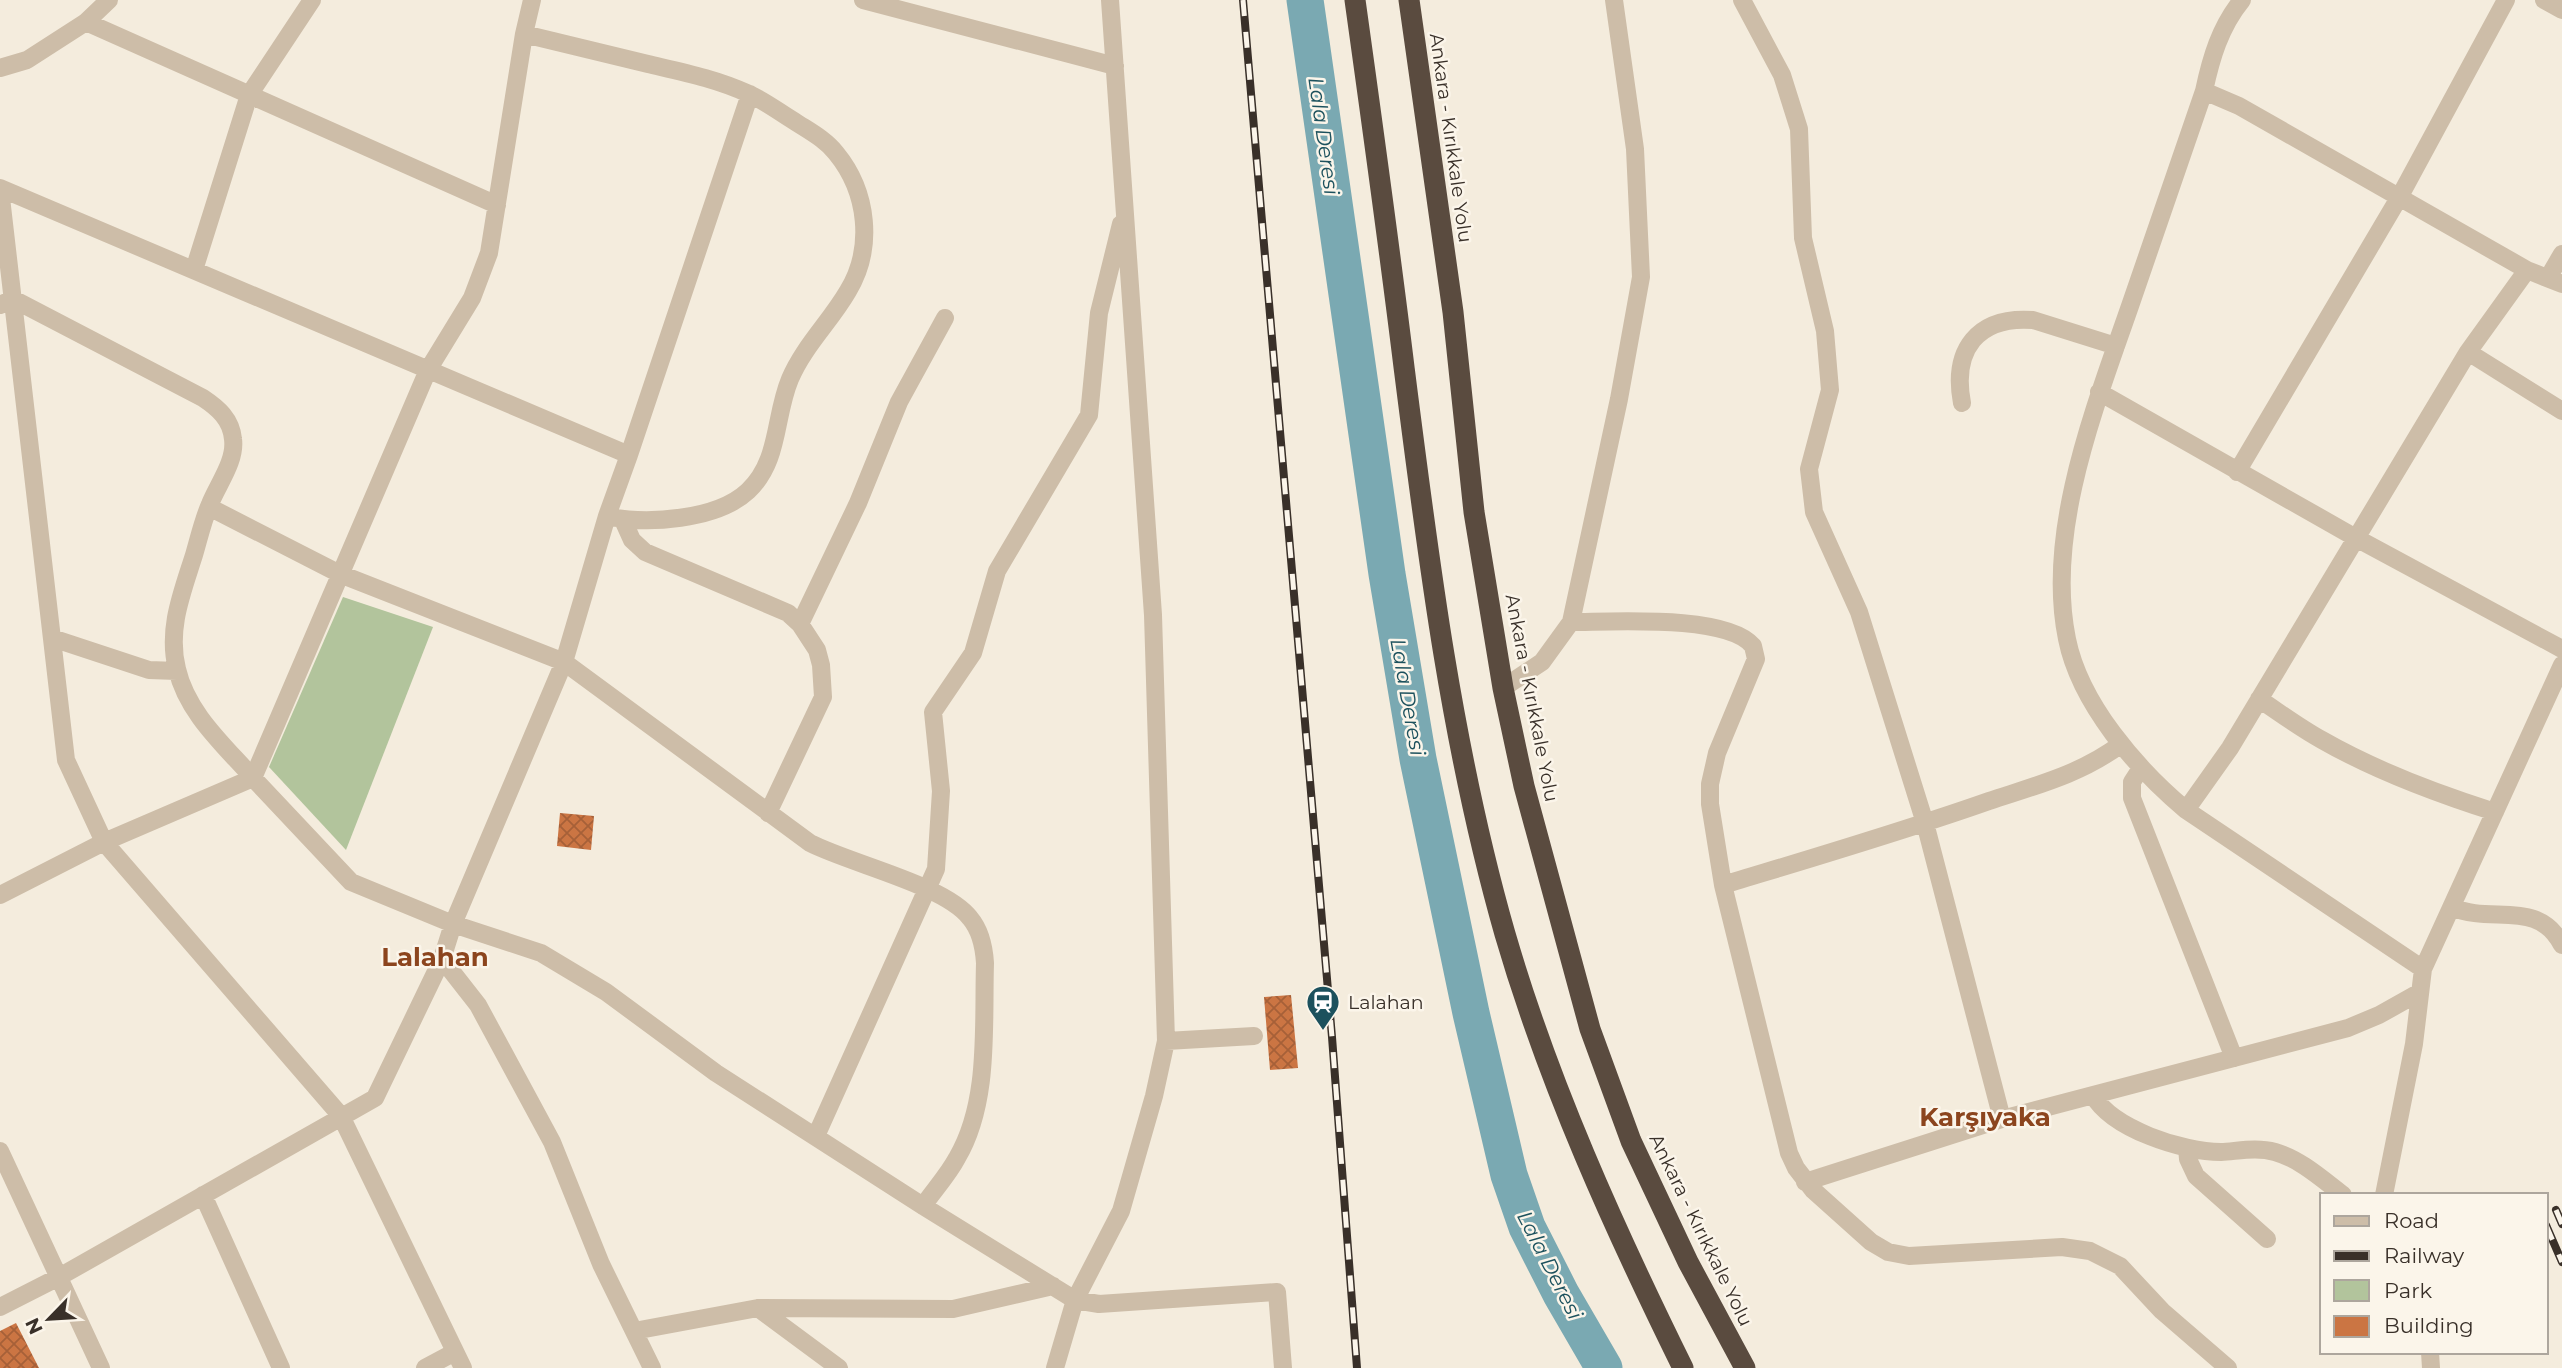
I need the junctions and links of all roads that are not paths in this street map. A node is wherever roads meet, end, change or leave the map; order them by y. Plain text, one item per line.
1 (108, 0) edge
2 (312, 0) edge
3 (532, 0) edge
4 (863, 0) edge
5 (1110, 0) edge
6 (1355, 0) edge
7 (1409, 0) edge
8 (1614, 0) edge
9 (1742, 0) edge
10 (2242, 0) edge
11 (2506, 0) edge
12 (2544, 0) edge
13 (2562, 10) edge
14 (86, 22) junction
15 (524, 34) junction
16 (1115, 66) junction
17 (0, 68) edge
18 (2204, 91) junction
19 (750, 94) junction
20 (249, 95) junction
21 (0, 189) edge
22 (2400, 196) junction
23 (497, 205) junction
24 (1125, 207) junction
25 (2562, 254) edge
26 (194, 270) junction
27 (2527, 270) junction
28 (2555, 281) edge
29 (6, 302) edge
30 (945, 318) dead end
31 (2116, 346) junction
32 (2468, 352) junction
33 (428, 370) junction
34 (2099, 392) junction
35 (1962, 403) dead end
36 (2562, 411) edge
37 (629, 455) junction
38 (2237, 472) junction
39 (209, 507) junction
40 (615, 518) junction
41 (2356, 538) junction
42 (340, 574) junction
43 (1571, 622) junction
44 (800, 624) junction
45 (52, 638) junction
46 (2562, 649) edge
47 (564, 662) junction
48 (2562, 665) edge
49 (177, 671) junction
50 (1503, 688) junction
51 (2259, 699) junction
52 (2120, 744) junction
53 (2141, 768) junction
54 (253, 778) junction
55 (2186, 810) junction
56 (2495, 812) junction
57 (768, 813) junction
58 (1925, 823) junction
59 (104, 842) junction
60 (1723, 885) junction
61 (927, 889) junction
62 (0, 894) edge
63 (2452, 906) junction
64 (453, 924) junction
65 (2562, 945) edge
66 (442, 959) junction
67 (2423, 969) junction
68 (2420, 992) junction
69 (1254, 1036) dead end
70 (1166, 1041) junction
71 (2234, 1058) junction
72 (2093, 1095) junction
73 (341, 1116) junction
74 (2002, 1119) junction
75 (816, 1136) junction
76 (2187, 1148) junction
77 (0, 1151) edge
78 (1805, 1182) junction
79 (2340, 1193) edge
80 (2384, 1193) edge
81 (203, 1195) junction
82 (923, 1206) junction
83 (2267, 1239) dead end
84 (59, 1277) junction
85 (1053, 1286) junction
86 (1075, 1300) junction
87 (0, 1307) edge
88 (758, 1308) junction
89 (634, 1331) junction
90 (459, 1360) edge
91 (101, 1368) edge
92 (281, 1368) edge
93 (425, 1368) edge
94 (652, 1368) edge
95 (839, 1368) edge
96 (1055, 1368) edge
97 (1283, 1368) edge
98 (1683, 1368) edge
99 (1745, 1368) edge
100 (2228, 1368) edge

1 - 14 street
2 - 20 street
3 - 15 street
4 - 16 street
5 - 16 street
6 - 98 highway
7 - 50 highway, Ankara - Kırıkkale Yolu
8 - 43 street
9 - 58 street
10 - 18 street
11 - 22 street
12 - 13 street
14 - 17 street
14 - 20 street
15 - 19 street
15 - 23 street
16 - 24 street
18 - 22 street
18 - 31 street
19 - 37 street
19 - 40 street
20 - 23 street
20 - 26 street
21 - 26 street
21 - 29 street
22 - 27 street
22 - 38 street
23 - 33 street
24 - 61 street
24 - 70 street
25 - 28 street
26 - 33 street
27 - 28 street
27 - 32 street
29 - 39 street
29 - 45 street
30 - 44 street
31 - 34 street
31 - 35 street
32 - 36 street
32 - 41 street
33 - 37 street
33 - 42 street
34 - 38 street
34 - 52 street
37 - 40 street
38 - 41 street
39 - 42 street
39 - 49 street
40 - 44 street
40 - 47 street
41 - 46 street
41 - 51 street
42 - 47 street
42 - 54 street
43 - 50 street
43 - 60 street
44 - 57 street
45 - 49 street
45 - 59 street
47 - 57 street
47 - 64 street
48 - 56 street
49 - 54 street
50 - 99 highway, Ankara - Kırıkkale Yolu
51 - 55 street
51 - 56 street
52 - 53 street
52 - 58 street
53 - 55 street
53 - 71 street
54 - 59 street
54 - 64 street
55 - 67 street
56 - 63 street
57 - 61 street
58 - 60 street
58 - 74 street
59 - 62 street
59 - 73 street
60 - 78 street
61 - 75 street
61 - 82 street
63 - 65 street
63 - 67 street
64 - 66 street
64 - 75 street
66 - 73 street
66 - 89 street
67 - 68 street
68 - 71 street
68 - 80 street
69 - 70 street
70 - 86 street
71 - 72 street
72 - 74 street
72 - 76 street
73 - 81 street
73 - 90 street
74 - 78 street
75 - 82 street
76 - 79 street
76 - 83 street
77 - 84 street
78 - 100 street
81 - 84 street
81 - 92 street
82 - 85 street
84 - 87 street
84 - 91 street
85 - 86 street
85 - 88 street
86 - 96 street
86 - 97 street
88 - 89 street
88 - 95 street
89 - 94 street
90 - 93 street

